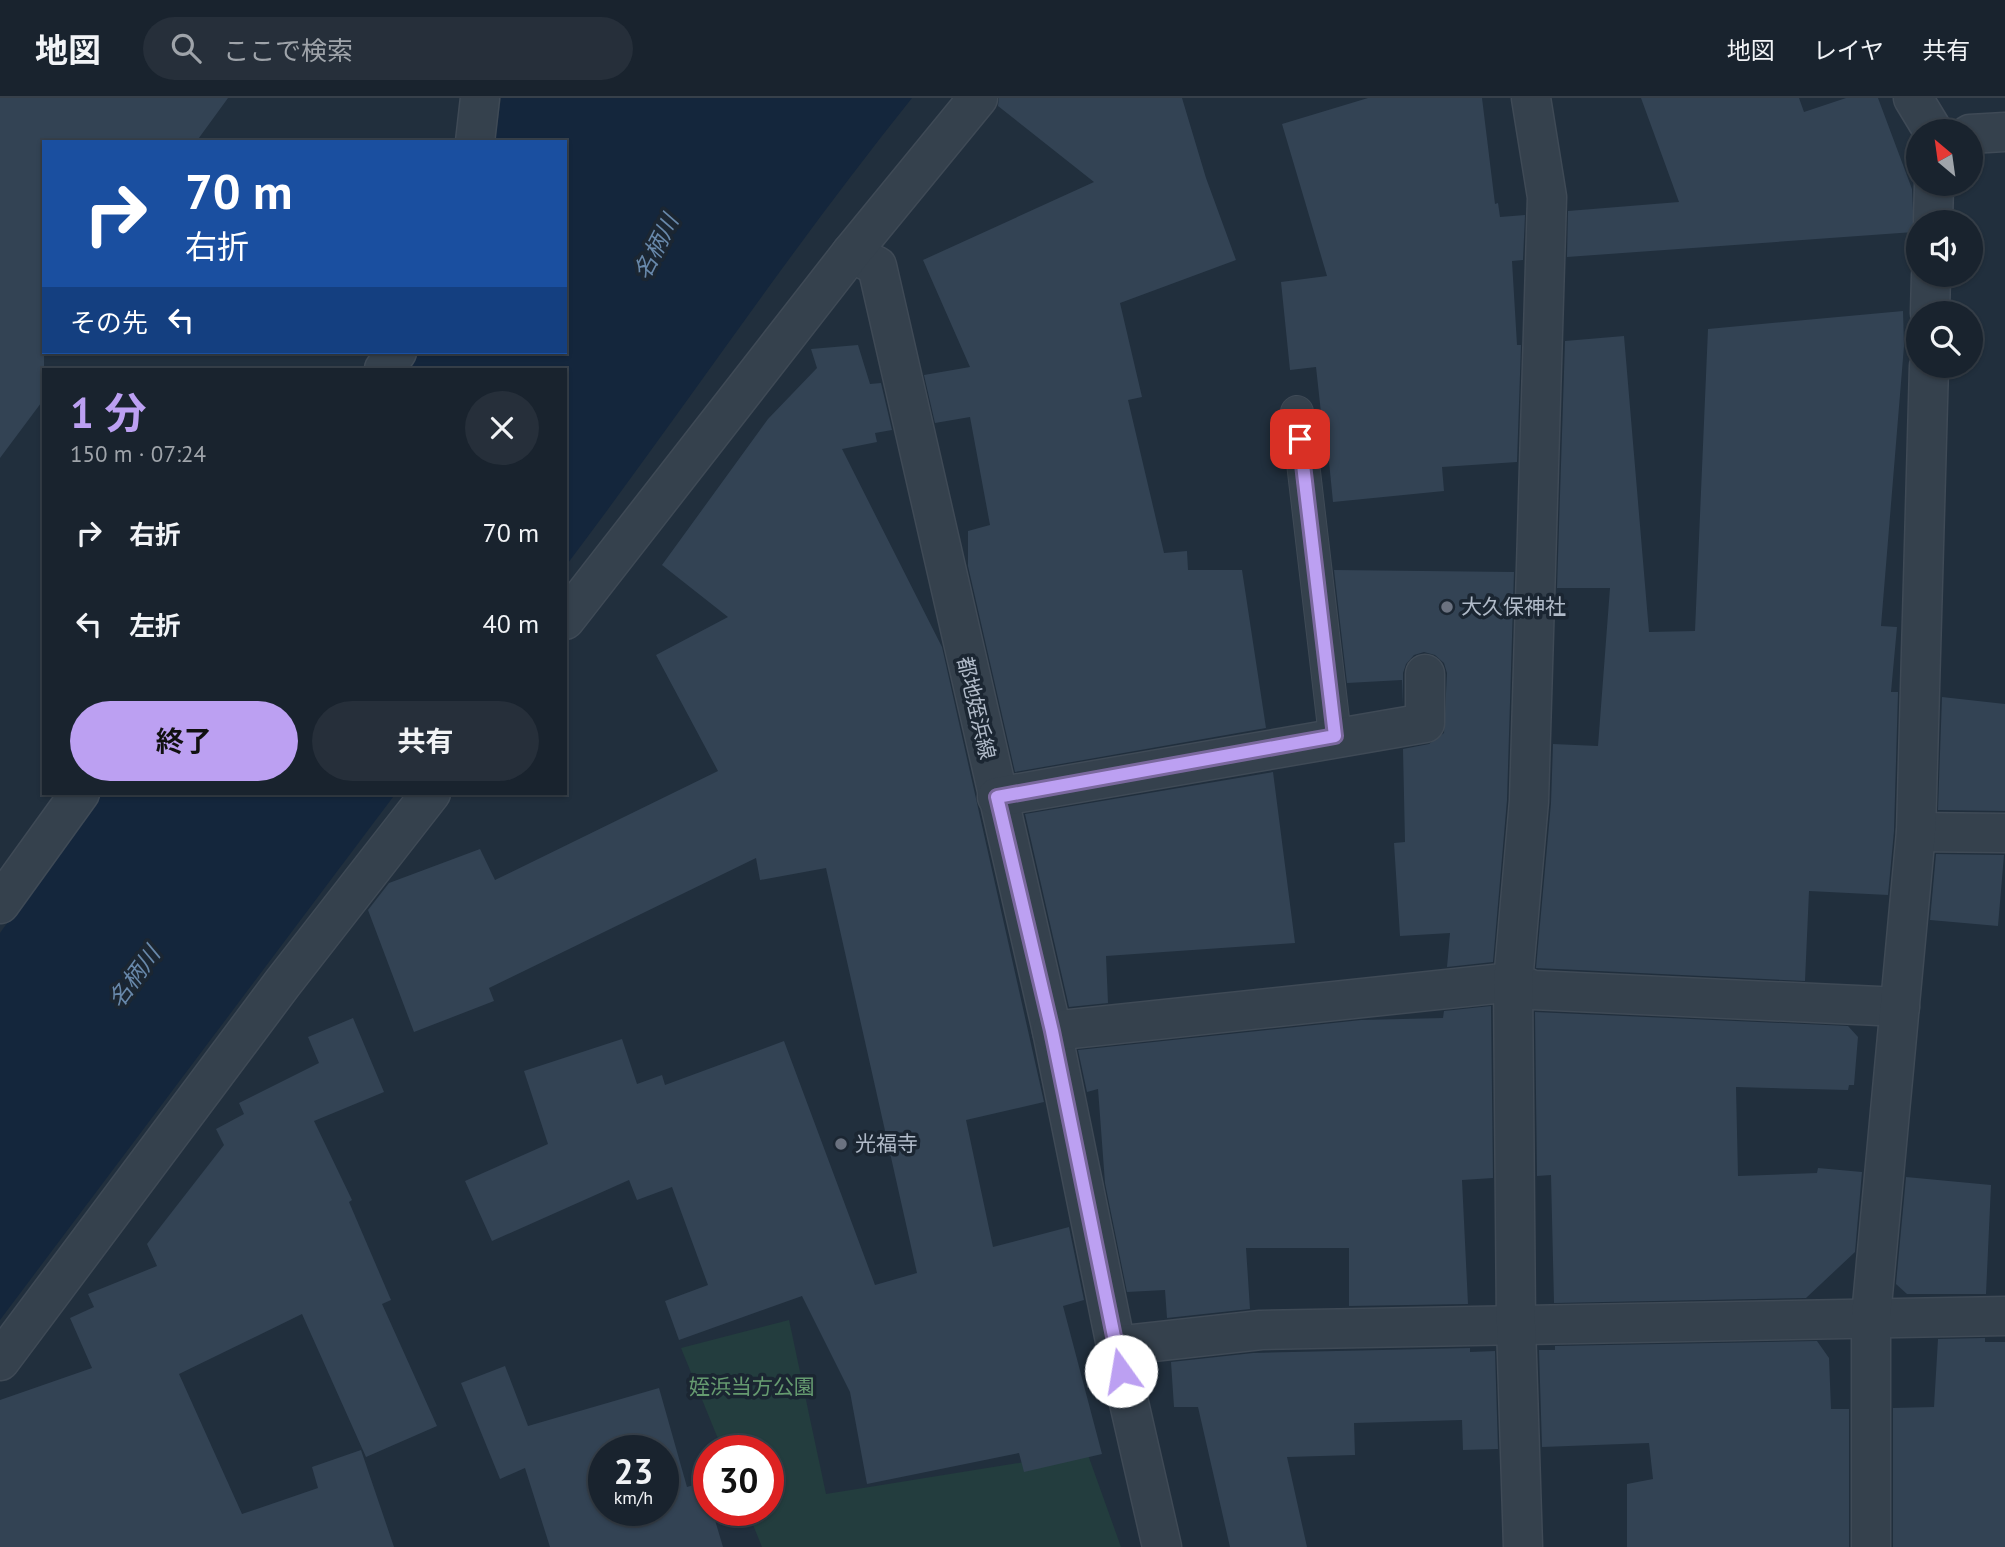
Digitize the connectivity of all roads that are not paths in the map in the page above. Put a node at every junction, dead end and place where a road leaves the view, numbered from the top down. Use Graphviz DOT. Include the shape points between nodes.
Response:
graph roads {
  1 [pos="480,98"];
  2 [pos="978,98"];
  3 [pos="1531,98"];
  4 [pos="1913,98"];
  5 [pos="1926,119"];
  6 [pos="2005,132"];
  7 [pos="1983,133"];
  8 [pos="475,140"];
  9 [pos="851,253"];
  10 [pos="395,354"];
  11 [pos="385,368"];
  12 [pos="1929,378"];
  13 [pos="1297,412"];
  14 [pos="567,617"];
  15 [pos="1425,674"];
  16 [pos="1335,736"];
  17 [pos="79,795"];
  18 [pos="429,795"];
  19 [pos="997,797"];
  20 [pos="1916,832"];
  21 [pos="2005,833"];
  22 [pos="0,904"];
  23 [pos="1513,982"];
  24 [pos="1900,1007"];
  25 [pos="1052,1031"];
  26 [pos="1871,1316"];
  27 [pos="2005,1316"];
  28 [pos="1516,1325"];
  29 [pos="1116,1346"];
  30 [pos="0,1361"];
  31 [pos="1162,1547"];
  32 [pos="1523,1547"];
  33 [pos="1871,1547"];
  1 -- 8 [label="street"];
  2 -- 9 [label="street"];
  3 -- 23 [label="street" via="1547,197 1528,801"];
  4 -- 5 [label="street"];
  6 -- 7 [label="street"];
  9 -- 14 [label="street"];
  9 -- 19 [label="street, 都地姪浜線" via="877,266"];
  10 -- 11 [label="street"];
  12 -- 20 [label="street"];
  13 -- 16 [label="lane"];
  15 -- 16 [label="street" via="1425,723"];
  16 -- 19 [label="street"];
  17 -- 22 [label="street"];
  18 -- 30 [label="street"];
  19 -- 25 [label="street, 都地姪浜線"];
  20 -- 21 [label="street"];
  20 -- 24 [label="street"];
  23 -- 24 [label="street" via="1533,990"];
  23 -- 25 [label="street"];
  23 -- 28 [label="street"];
  24 -- 26 [label="street"];
  25 -- 29 [label="street, 都地姪浜線"];
  26 -- 27 [label="street"];
  26 -- 28 [label="street"];
  26 -- 33 [label="street"];
  28 -- 29 [label="street" via="1261,1330"];
  28 -- 32 [label="street"];
  29 -- 31 [label="street, 都地姪浜線"];
}
